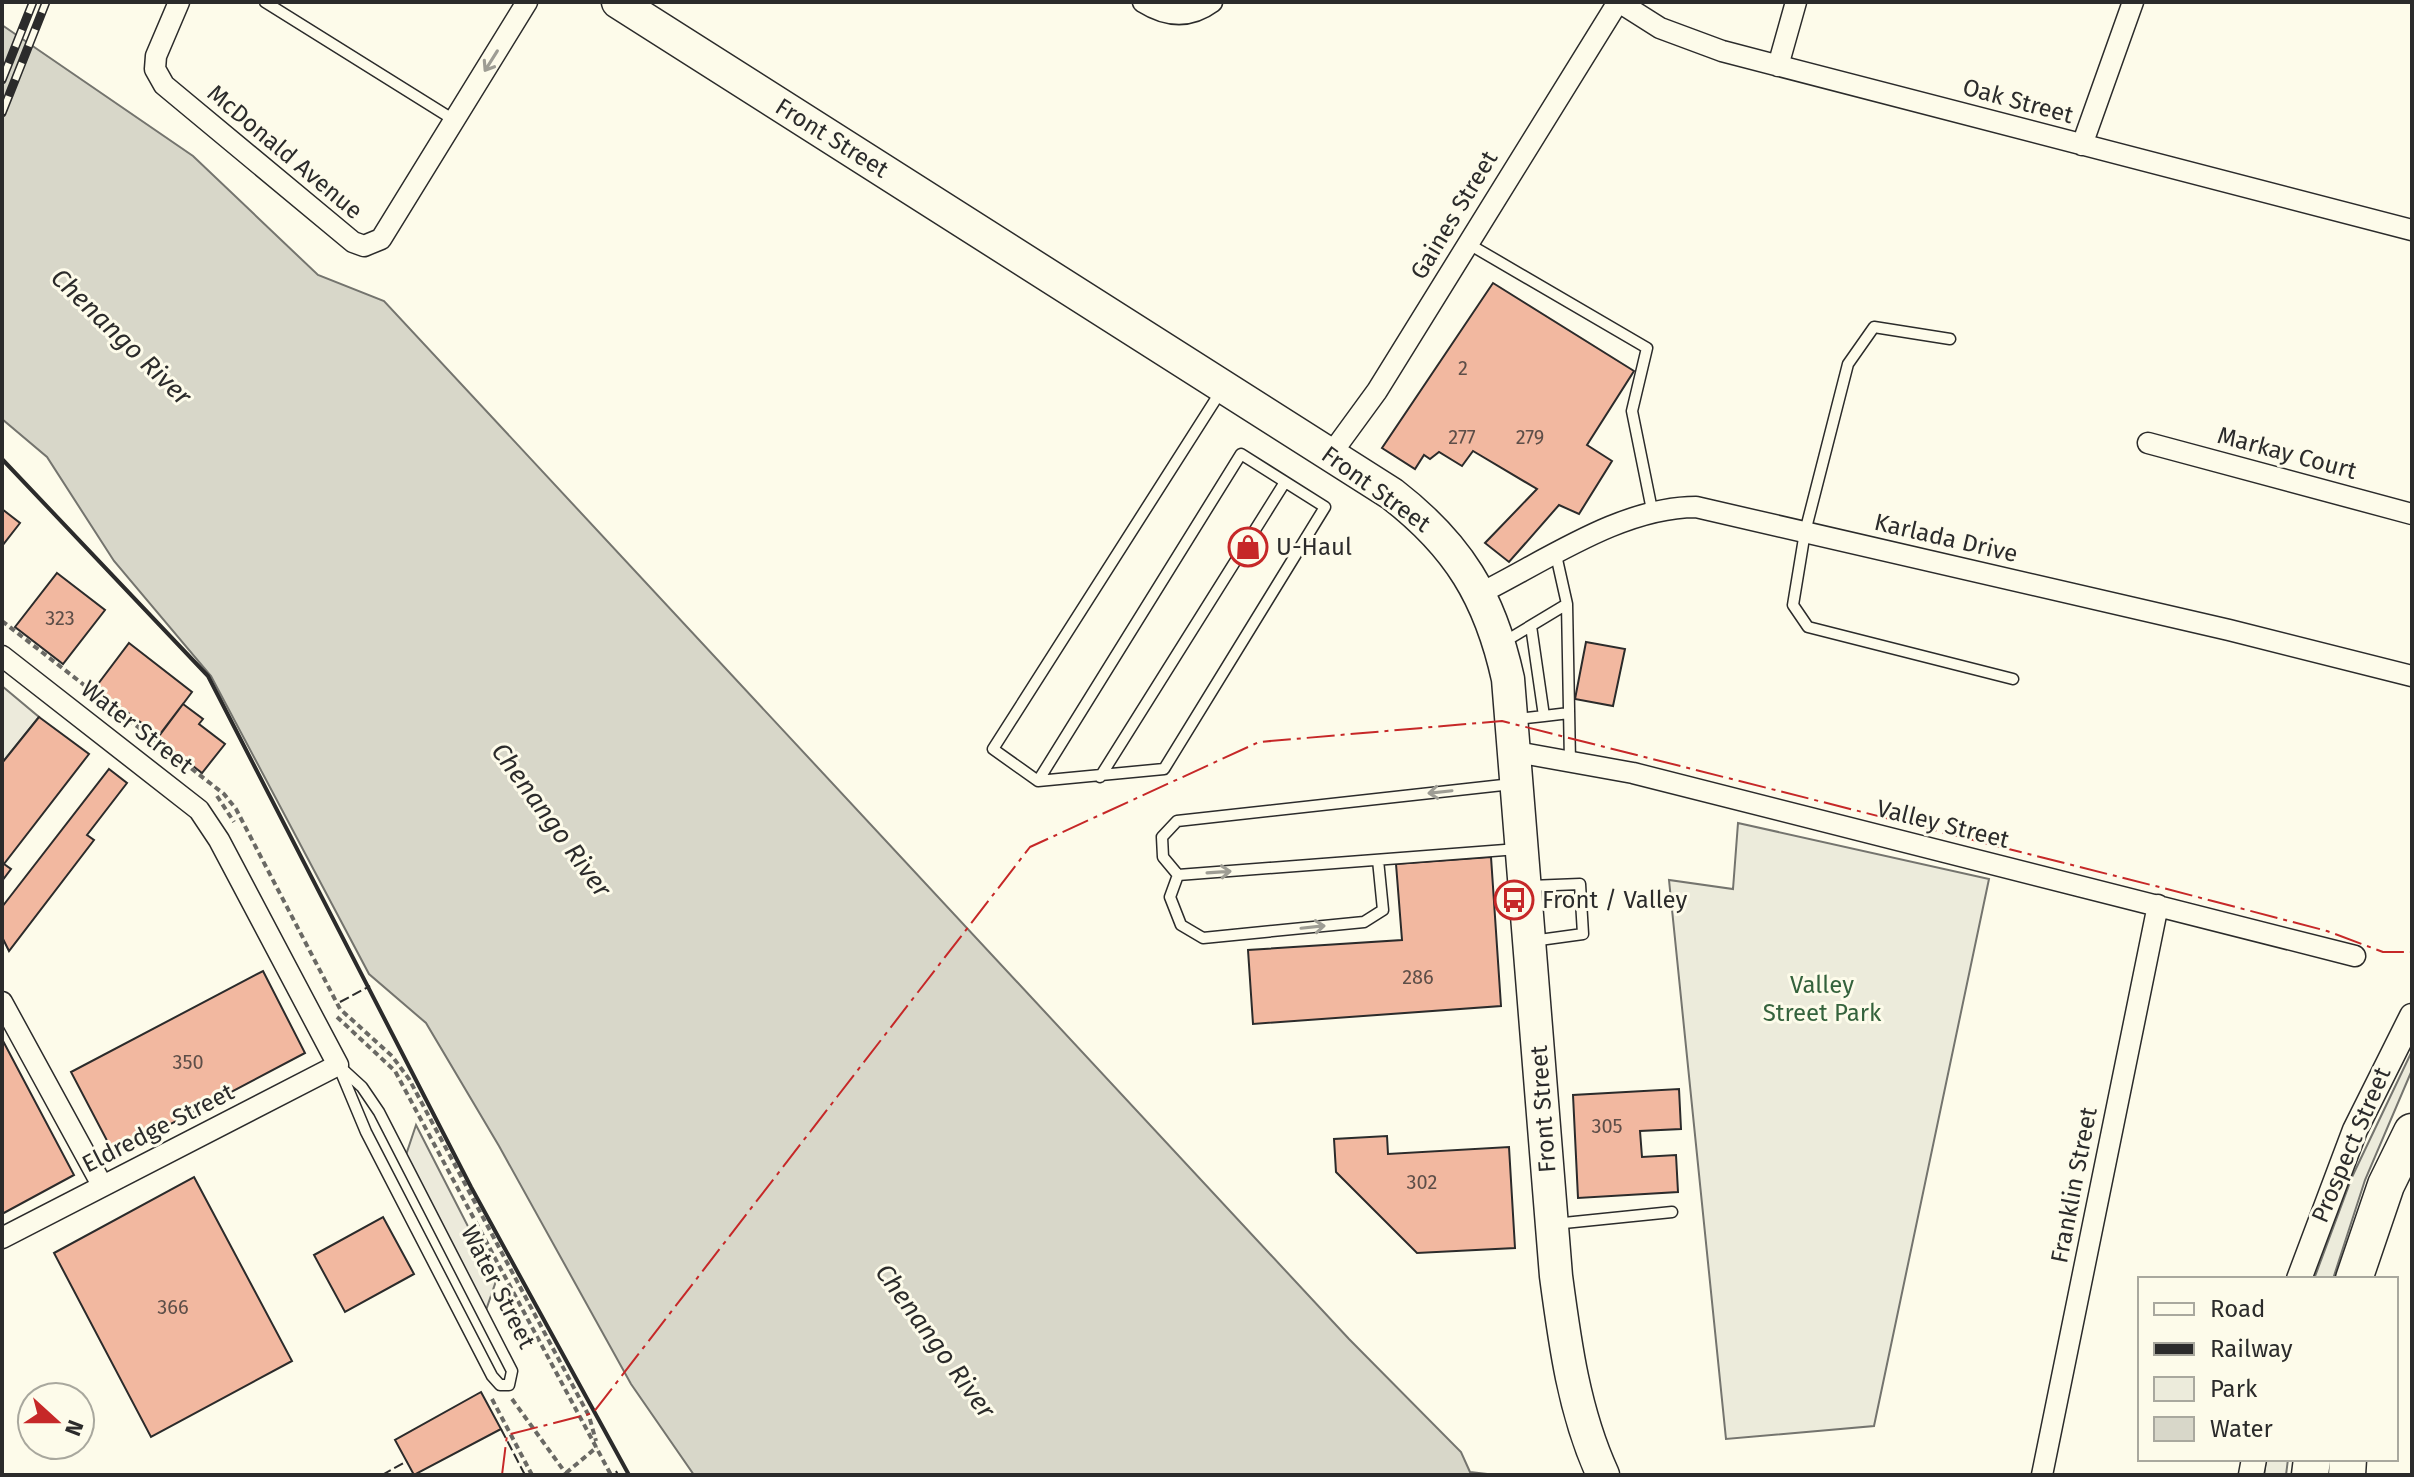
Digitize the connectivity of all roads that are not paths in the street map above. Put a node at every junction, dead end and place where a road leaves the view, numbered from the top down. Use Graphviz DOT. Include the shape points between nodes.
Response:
graph roads {
  1 [pos="179,2"];
  2 [pos="265,2"];
  3 [pos="527,2"];
  4 [pos="618,2"];
  5 [pos="1143,2"];
  6 [pos="1212,2"];
  7 [pos="1618,2"];
  8 [pos="1796,2"];
  9 [pos="2133,2"];
  10 [pos="1778,66"];
  11 [pos="454,120"];
  12 [pos="2082,145"];
  13 [pos="2412,230"];
  14 [pos="1467,243"];
  15 [pos="1950,339"];
  16 [pos="1224,386"];
  17 [pos="2148,443"];
  18 [pos="1331,454"];
  19 [pos="1285,482"];
  20 [pos="1652,510"];
  21 [pos="2412,514"];
  22 [pos="1805,532"];
  23 [pos="1556,555"];
  24 [pos="1481,593"];
  25 [pos="1567,604"];
  26 [pos="1531,626"];
  27 [pos="1501,644"];
  28 [pos="2,656"];
  29 [pos="2412,676"];
  30 [pos="2013,679"];
  31 [pos="1569,713"];
  32 [pos="1544,716"];
  33 [pos="1512,720"];
  34 [pos="1570,762"];
  35 [pos="1517,768"];
  36 [pos="1100,777"];
  37 [pos="1038,781"];
  38 [pos="1523,848"];
  39 [pos="1378,860"];
  40 [pos="1178,875"];
  41 [pos="1526,886"];
  42 [pos="2158,905"];
  43 [pos="1530,941"];
  44 [pos="2355,956"];
  45 [pos="2,1002"];
  46 [pos="2412,1016"];
  47 [pos="338,1065"];
  48 [pos="2412,1132"];
  49 [pos="2412,1165"];
  50 [pos="102,1185"];
  51 [pos="1672,1212"];
  52 [pos="1552,1224"];
  53 [pos="2,1238"];
  54 [pos="2300,1277"];
  55 [pos="2355,1277"];
  56 [pos="2379,1277"];
  57 [pos="1603,1475"];
  58 [pos="2042,1475"];
  1 -- 11 [label="street, McDonald Avenue" via="156,56 155,69 164,85 353,242 373,245 381,239"];
  2 -- 11 [label="lane"];
  3 -- 11 [label="street, McDonald Avenue, one-way"];
  4 -- 16 [label="main road, Front Street"];
  5 -- 6 [label="street" via="1176,15 1197,12"];
  7 -- 10 [label="street, Oak Street" via="1660,28"];
  7 -- 14 [label="street, Gaines Street"];
  8 -- 10 [label="street"];
  9 -- 12 [label="street"];
  10 -- 12 [label="street, Oak Street"];
  12 -- 13 [label="street, Oak Street"];
  14 -- 18 [label="street, Gaines Street" via="1377,391"];
  14 -- 20 [label="lane" via="1647,348 1632,411"];
  15 -- 22 [label="lane" via="1874,327 1848,364"];
  16 -- 18 [label="main road, Front Street"];
  16 -- 37 [label="lane" via="993,749"];
  17 -- 21 [label="street, Markay Court"];
  18 -- 24 [label="main road, Front Street" via="1417,514 1455,554"];
  19 -- 36 [label="lane"];
  19 -- 36 [label="lane" via="1325,507 1164,769"];
  19 -- 37 [label="lane" via="1241,454"];
  20 -- 22 [label="street, Karlada Drive" via="1696,507"];
  20 -- 23 [label="street, Karlada Drive"];
  22 -- 29 [label="street, Karlada Drive"];
  22 -- 30 [label="lane" via="1793,605 1808,627"];
  23 -- 24 [label="street, Karlada Drive"];
  23 -- 25 [label="lane"];
  24 -- 27 [label="main road, Front Street"];
  25 -- 26 [label="lane"];
  25 -- 31 [label="lane"];
  26 -- 27 [label="lane"];
  26 -- 32 [label="lane"];
  27 -- 33 [label="main road, Front Street"];
  28 -- 47 [label="street, Water Street" via="199,810"];
  31 -- 32 [label="lane"];
  31 -- 34 [label="lane"];
  32 -- 33 [label="lane"];
  33 -- 35 [label="main road, Front Street"];
  34 -- 35 [label="street, Valley Street"];
  34 -- 42 [label="street, Valley Street" via="1633,773"];
  35 -- 38 [label="main road, Front Street"];
  35 -- 40 [label="lane, one-way" via="1177,821 1162,837 1163,857"];
  36 -- 37 [label="lane"];
  38 -- 39 [label="lane"];
  38 -- 41 [label="main road, Front Street"];
  40 -- 39 [label="lane, one-way"];
  40 -- 39 [label="lane, one-way" via="1170,897 1181,925 1203,938 1364,922 1383,910"];
  41 -- 43 [label="main road, Front Street"];
  41 -- 43 [label="lane" via="1580,884 1583,921 1583,934"];
  42 -- 44 [label="street, Valley Street"];
  42 -- 58 [label="street, Franklin Street"];
  43 -- 52 [label="main road, Front Street"];
  45 -- 50 [label="street"];
  46 -- 54 [label="street, Prospect Street" via="2355,1130"];
  47 -- 47 [label="lane, Water Street" via="379,1112 512,1371 512,1381 505,1386 492,1376 373,1146"];
  47 -- 50 [label="street, Eldredge Street"];
  48 -- 55 [label="highway" via="2386,1185"];
  49 -- 56 [label="highway"];
  50 -- 53 [label="street, Eldredge Street"];
  51 -- 52 [label="lane"];
  52 -- 57 [label="main road, Front Street" via="1566,1356 1587,1441"];
}
